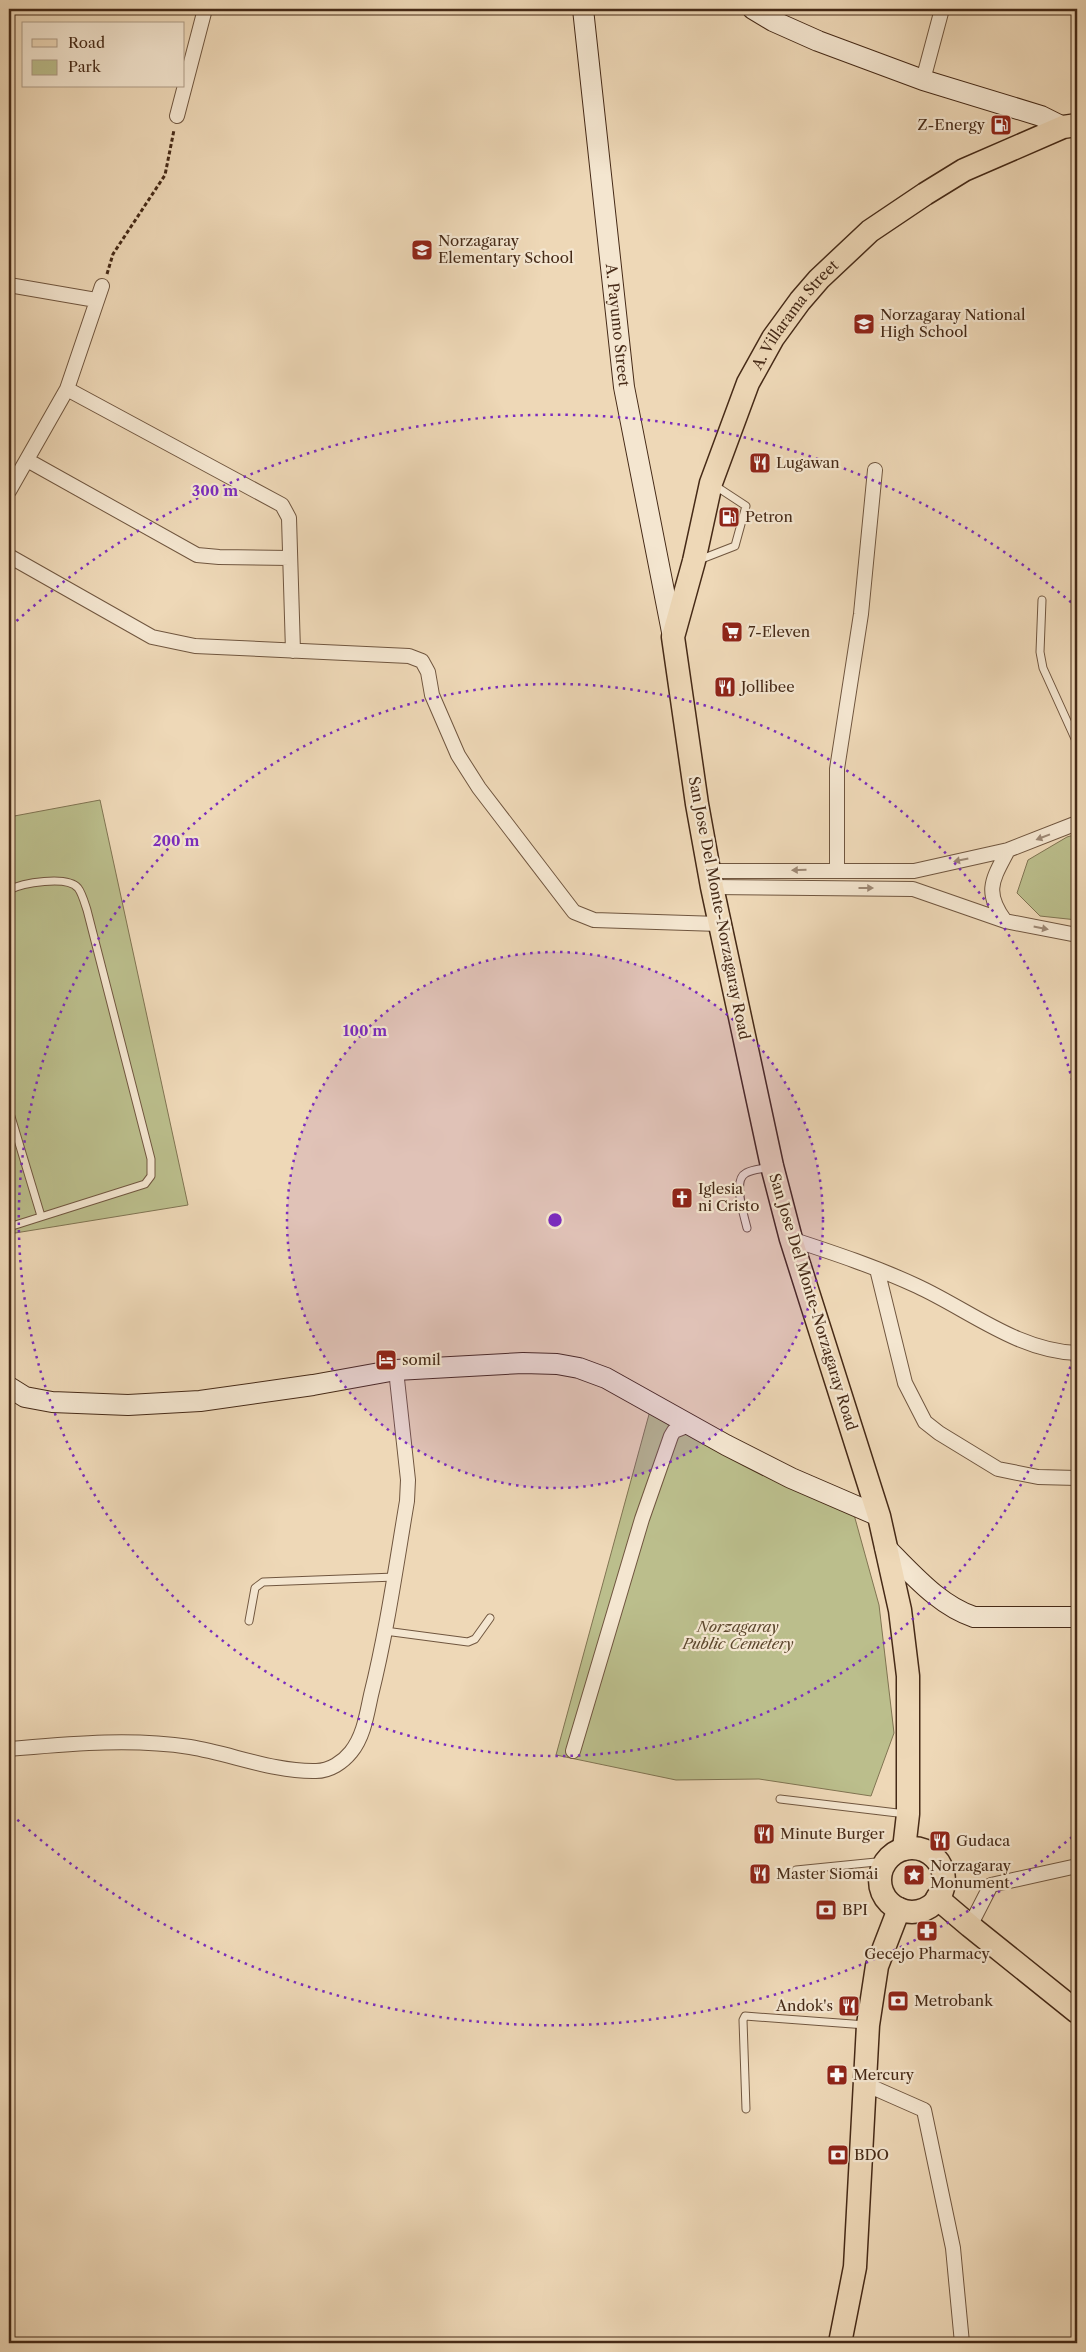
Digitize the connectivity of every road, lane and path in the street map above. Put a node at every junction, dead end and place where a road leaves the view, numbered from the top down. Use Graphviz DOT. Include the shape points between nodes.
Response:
graph roads {
  1 [pos="205,9"];
  2 [pos="582,9"];
  3 [pos="753,9"];
  4 [pos="942,9"];
  5 [pos="923,80"];
  6 [pos="185,85"];
  7 [pos="184,88"];
  8 [pos="177,116"];
  9 [pos="1070,126"];
  10 [pos="9,285"];
  11 [pos="102,286"];
  12 [pos="96,300"];
  13 [pos="67,389"];
  14 [pos="27,460"];
  15 [pos="874,470"];
  16 [pos="711,483"];
  17 [pos="9,491"];
  18 [pos="9,556"];
  19 [pos="290,558"];
  20 [pos="694,561"];
  21 [pos="1042,600"];
  22 [pos="673,637"];
  23 [pos="293,650"];
  24 [pos="1077,743"];
  25 [pos="1077,823"];
  26 [pos="1008,850"];
  27 [pos="836,869"];
  28 [pos="711,879"];
  29 [pos="9,890"];
  30 [pos="1006,921"];
  31 [pos="720,924"];
  32 [pos="1077,935"];
  33 [pos="9,1110"];
  34 [pos="772,1166"];
  35 [pos="41,1216"];
  36 [pos="9,1227"];
  37 [pos="747,1228"];
  38 [pos="792,1239"];
  39 [pos="876,1269"];
  40 [pos="1077,1353"];
  41 [pos="396,1370"];
  42 [pos="9,1388"];
  43 [pos="689,1424"];
  44 [pos="1077,1478"];
  45 [pos="879,1516"];
  46 [pos="885,1548"];
  47 [pos="394,1577"];
  48 [pos="1077,1617"];
  49 [pos="490,1618"];
  50 [pos="248,1621"];
  51 [pos="385,1631"];
  52 [pos="9,1750"];
  53 [pos="573,1751"];
  54 [pos="780,1799"];
  55 [pos="908,1814"];
  56 [pos="895,1855"];
  57 [pos="1077,1866"];
  58 [pos="796,1870"];
  59 [pos="938,1898"];
  60 [pos="899,1909"];
  61 [pos="970,1926"];
  62 [pos="1077,2012"];
  63 [pos="868,2025"];
  64 [pos="865,2084"];
  65 [pos="746,2109"];
  66 [pos="840,2343"];
  67 [pos="962,2343"];
  1 -- 6 [label="street"];
  2 -- 22 [label="street, A. Payumo Street" via="624,387"];
  3 -- 5 [label="street" via="818,41"];
  4 -- 5 [label="street"];
  5 -- 9 [label="street"];
  7 -- 8 [label="street"];
  8 -- 11 [label="path" via="165,175 113,254"];
  9 -- 16 [label="main road, A. Villarama Street" via="964,170 870,231 819,279 773,338 748,383"];
  10 -- 12 [label="street"];
  11 -- 12 [label="street"];
  12 -- 13 [label="street" via="76,370"];
  13 -- 14 [label="street"];
  13 -- 19 [label="street" via="282,505 289,518"];
  14 -- 17 [label="street"];
  14 -- 19 [label="street" via="197,555"];
  15 -- 27 [label="street" via="861,614 837,768"];
  16 -- 20 [label="main road, A. Villarama Street"];
  16 -- 20 [label="lane" via="746,506 735,546"];
  18 -- 23 [label="street" via="152,637 195,646"];
  19 -- 23 [label="street"];
  20 -- 22 [label="main road, A. Villarama Street"];
  21 -- 24 [label="lane" via="1040,652 1043,668"];
  22 -- 28 [label="main road, San Jose Del Monte-Norzagaray Road"];
  23 -- 31 [label="street" via="409,656 422,661 428,672 432,695 458,754 479,788 574,912 594,920"];
  25 -- 26 [label="street, one-way"];
  26 -- 27 [label="street, one-way" via="914,871"];
  26 -- 30 [label="street" via="993,879 993,900"];
  27 -- 28 [label="street, one-way"];
  28 -- 30 [label="street, one-way" via="913,889"];
  28 -- 31 [label="main road, San Jose Del Monte-Norzagaray Road"];
  29 -- 35 [label="lane" via="20,884 65,881 78,887 87,910 151,1159 151,1176 145,1184"];
  30 -- 32 [label="street, one-way"];
  31 -- 34 [label="main road, San Jose Del Monte-Norzagaray Road"];
  33 -- 35 [label="lane"];
  34 -- 37 [label="lane" via="746,1173 740,1180"];
  34 -- 38 [label="main road, San Jose Del Monte-Norzagaray Road"];
  35 -- 36 [label="lane"];
  38 -- 39 [label="street"];
  38 -- 45 [label="main road, San Jose Del Monte-Norzagaray Road"];
  39 -- 40 [label="street" via="924,1289 1021,1340 1041,1348"];
  39 -- 44 [label="street" via="905,1383 925,1422 998,1469 1038,1477"];
  41 -- 42 [label="street" via="209,1400 128,1405 52,1402 25,1397"];
  41 -- 43 [label="street" via="523,1363 579,1368 606,1378"];
  41 -- 47 [label="street" via="408,1480"];
  43 -- 45 [label="street" via="791,1478"];
  43 -- 53 [label="street" via="671,1436 642,1519"];
  45 -- 46 [label="main road, San Jose Del Monte-Norzagaray Road"];
  46 -- 48 [label="street" via="945,1605 961,1613 974,1617"];
  46 -- 55 [label="main road, San Jose Del Monte-Norzagaray Road" via="903,1628 908,1676"];
  47 -- 50 [label="lane" via="263,1582 255,1588"];
  47 -- 51 [label="street"];
  49 -- 51 [label="lane" via="475,1639 468,1642"];
  51 -- 52 [label="street" via="364,1727 352,1751 329,1770 297,1770 190,1747 147,1744 91,1742"];
  54 -- 55 [label="lane"];
  55 -- 56 [label="main road, San Jose Del Monte-Norzagaray Road"];
  56 -- 58 [label="lane"];
  56 -- 59 [label="main road" via="915,1848 925,1851 939,1864 943,1882"];
  56 -- 60 [label="main road" via="881,1873 880,1886 890,1904"];
  57 -- 61 [label="street" via="991,1885"];
  59 -- 60 [label="main road" via="920,1911"];
  59 -- 61 [label="main road"];
  60 -- 63 [label="main road" via="877,1966"];
  61 -- 62 [label="main road"];
  63 -- 64 [label="main road"];
  63 -- 65 [label="lane" via="745,2016"];
  64 -- 66 [label="main road" via="855,2267"];
  64 -- 67 [label="street" via="924,2110 953,2248"];
}
